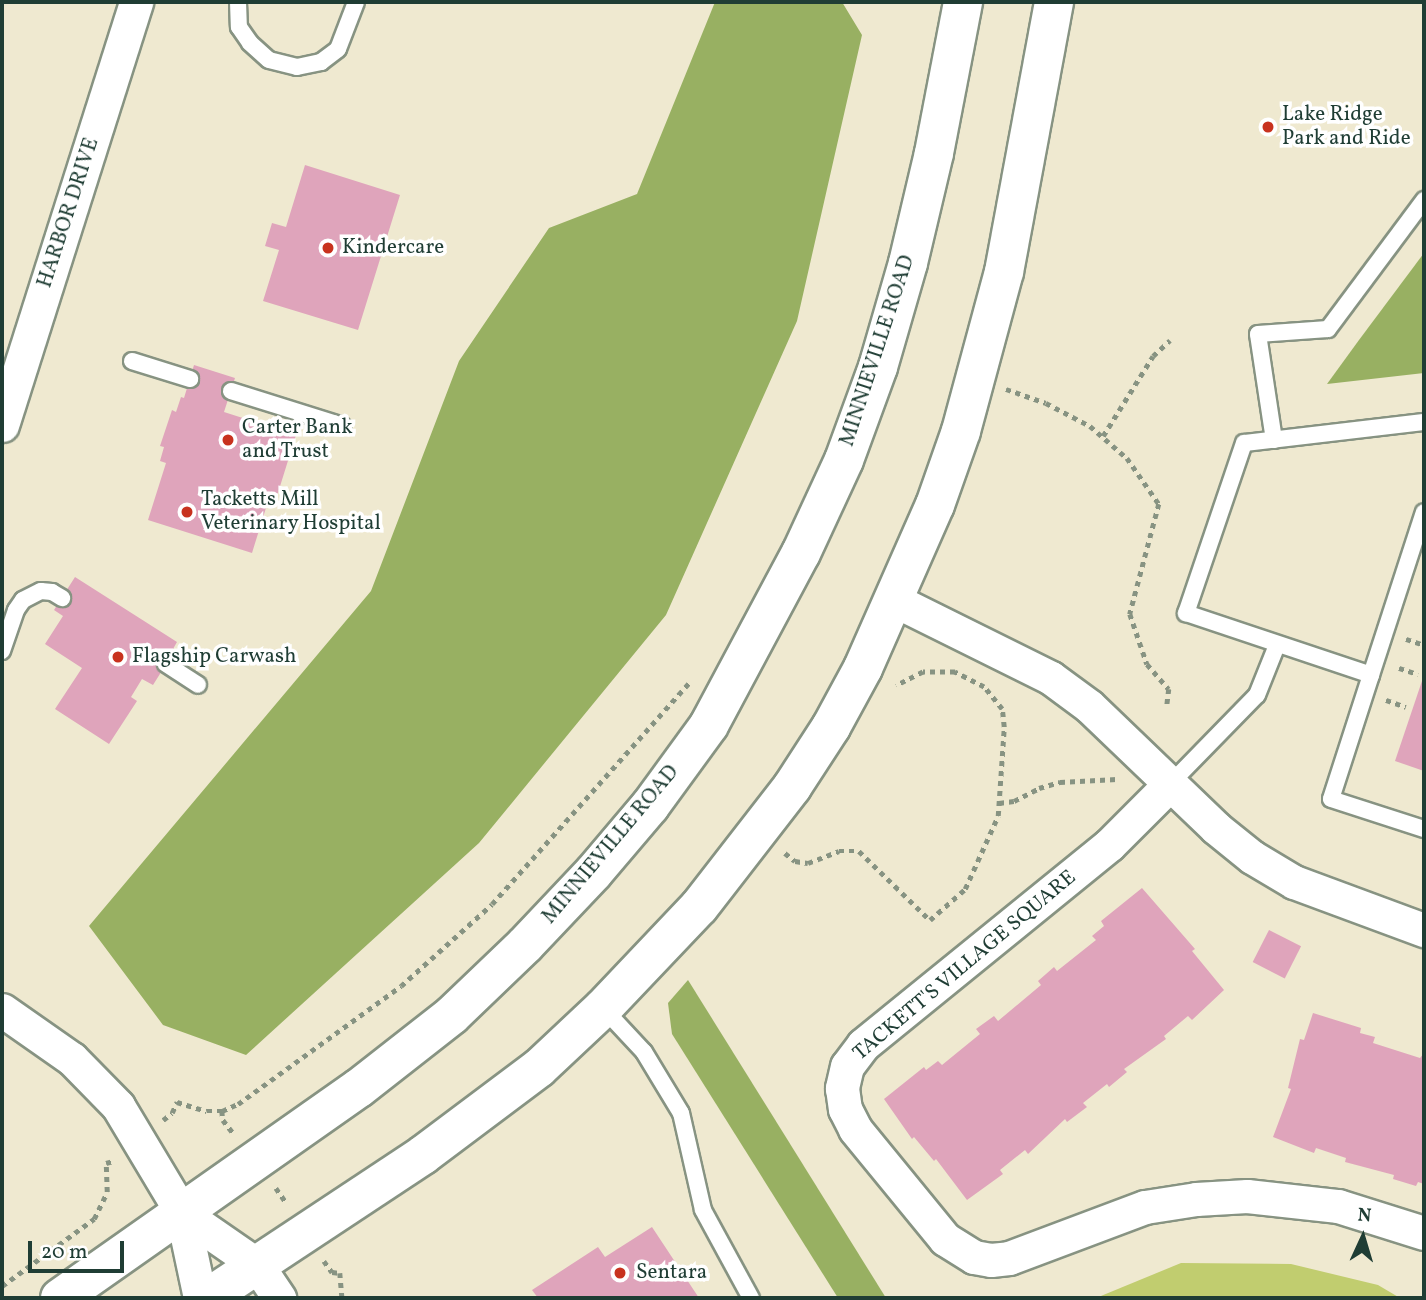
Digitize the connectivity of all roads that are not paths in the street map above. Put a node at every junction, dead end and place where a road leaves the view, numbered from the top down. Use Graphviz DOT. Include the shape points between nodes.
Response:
graph roads {
  1 [pos="136,2"];
  2 [pos="238,2"];
  3 [pos="356,2"];
  4 [pos="963,2"];
  5 [pos="1054,2"];
  6 [pos="1424,200"];
  7 [pos="132,361"];
  8 [pos="190,379"];
  9 [pos="231,391"];
  10 [pos="1424,422"];
  11 [pos="2,425"];
  12 [pos="343,426"];
  13 [pos="1274,440"];
  14 [pos="1424,512"];
  15 [pos="62,598"];
  16 [pos="894,600"];
  17 [pos="1277,645"];
  18 [pos="2,651"];
  19 [pos="166,664"];
  20 [pos="1371,675"];
  21 [pos="198,685"];
  22 [pos="1170,784"];
  23 [pos="1424,828"];
  24 [pos="1424,930"];
  25 [pos="603,1007"];
  26 [pos="2,1010"];
  27 [pos="182,1213"];
  28 [pos="1424,1234"];
  29 [pos="257,1265"];
  30 [pos="60,1298"];
  31 [pos="200,1298"];
  32 [pos="207,1298"];
  33 [pos="279,1298"];
  34 [pos="751,1298"];
  1 -- 11 [label="street, HARBOR DRIVE"];
  2 -- 3 [label="lane" via="239,27 250,43 269,60 297,67 321,62 338,49"];
  4 -- 27 [label="main road, MINNIEVILLE ROAD" via="934,153 878,367 844,460 801,553 709,725 594,872 452,1014 359,1088"];
  5 -- 16 [label="main road" via="1007,258 975,388 935,505"];
  6 -- 13 [label="lane" via="1328,329 1258,334"];
  7 -- 8 [label="lane"];
  9 -- 12 [label="lane"];
  10 -- 13 [label="lane"];
  13 -- 17 [label="lane" via="1244,443 1186,613"];
  14 -- 20 [label="lane"];
  15 -- 18 [label="lane" via="41,591 23,600"];
  16 -- 22 [label="street" via="1051,677 1090,706"];
  16 -- 25 [label="main road" via="844,703 792,787 699,907"];
  17 -- 20 [label="lane"];
  17 -- 22 [label="lane" via="1257,695"];
  19 -- 21 [label="lane"];
  20 -- 23 [label="lane" via="1331,799"];
  22 -- 24 [label="street" via="1252,857 1294,882"];
  22 -- 28 [label="street, TACKETT'S VILLAGE SQUARE" via="1110,845 863,1045 847,1066 842,1088 855,1129 945,1239 974,1257 1009,1258 1145,1207 1247,1196 1338,1206"];
  25 -- 29 [label="main road" via="539,1068 481,1114"];
  25 -- 34 [label="lane" via="644,1052 681,1113 703,1210"];
  26 -- 27 [label="street" via="101,1085"];
  27 -- 29 [label="street"];
  27 -- 30 [label="main road, MINNIEVILLE ROAD"];
  27 -- 31 [label="street"];
  29 -- 32 [label="main road"];
  29 -- 33 [label="street"];
}
